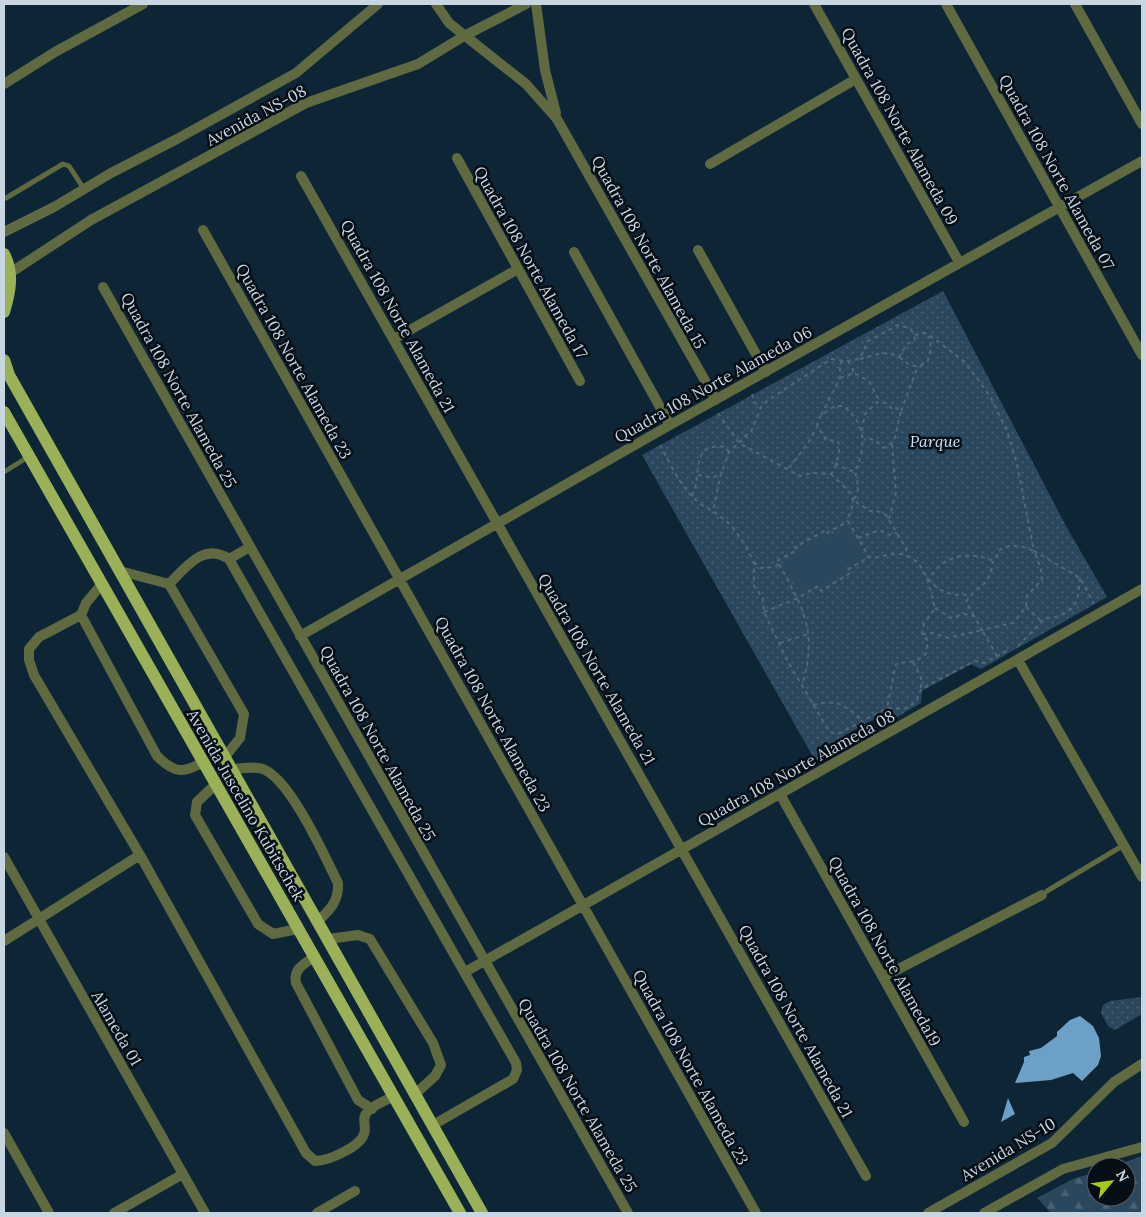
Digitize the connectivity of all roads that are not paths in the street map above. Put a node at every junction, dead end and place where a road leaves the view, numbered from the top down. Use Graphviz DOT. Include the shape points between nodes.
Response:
graph roads {
  1 [pos="143,4"];
  2 [pos="378,4"];
  3 [pos="436,4"];
  4 [pos="526,4"];
  5 [pos="536,4"];
  6 [pos="814,4"];
  7 [pos="946,4"];
  8 [pos="1075,4"];
  9 [pos="464,36"];
  10 [pos="856,79"];
  11 [pos="4,84"];
  12 [pos="557,119"];
  13 [pos="1142,124"];
  14 [pos="457,158"];
  15 [pos="1142,161"];
  16 [pos="710,164"];
  17 [pos="301,176"];
  18 [pos="84,189"];
  19 [pos="6,198"];
  20 [pos="1058,207"];
  21 [pos="203,230"];
  22 [pos="4,232"];
  23 [pos="698,250"];
  24 [pos="574,252"];
  25 [pos="4,254"];
  26 [pos="959,262"];
  27 [pos="518,269"];
  28 [pos="10,273"];
  29 [pos="103,287"];
  30 [pos="4,312"];
  31 [pos="394,339"];
  32 [pos="1142,355"];
  33 [pos="4,360"];
  34 [pos="766,372"];
  35 [pos="580,381"];
  36 [pos="716,400"];
  37 [pos="4,412"];
  38 [pos="670,425"];
  39 [pos="29,457"];
  40 [pos="4,472"];
  41 [pos="498,524"];
  42 [pos="250,547"];
  43 [pos="229,560"];
  44 [pos="120,571"];
  45 [pos="399,579"];
  46 [pos="168,584"];
  47 [pos="101,585"];
  48 [pos="1142,589"];
  49 [pos="81,615"];
  50 [pos="300,636"];
  51 [pos="1018,660"];
  52 [pos="204,762"];
  53 [pos="228,764"];
  54 [pos="216,784"];
  55 [pos="780,794"];
  56 [pos="1124,845"];
  57 [pos="682,849"];
  58 [pos="140,856"];
  59 [pos="4,857"];
  60 [pos="1142,878"];
  61 [pos="1045,893"];
  62 [pos="583,905"];
  63 [pos="39,920"];
  64 [pos="318,922"];
  65 [pos="298,929"];
  66 [pos="328,939"];
  67 [pos="4,941"];
  68 [pos="314,957"];
  69 [pos="484,961"];
  70 [pos="465,972"];
  71 [pos="883,977"];
  72 [pos="1142,1064"];
  73 [pos="415,1094"];
  74 [pos="394,1096"];
  75 [pos="372,1109"];
  76 [pos="964,1122"];
  77 [pos="433,1125"];
  78 [pos="4,1133"];
  79 [pos="1142,1147"];
  80 [pos="183,1174"];
  81 [pos="866,1176"];
  82 [pos="355,1191"];
  83 [pos="49,1213"];
  84 [pos="114,1213"];
  85 [pos="206,1213"];
  86 [pos="317,1213"];
  87 [pos="460,1213"];
  88 [pos="482,1213"];
  89 [pos="628,1213"];
  90 [pos="756,1213"];
  91 [pos="928,1213"];
  92 [pos="984,1213"];
  1 -- 11 [label="street"];
  2 -- 18 [label="street, Avenida NS-08" via="296,73"];
  3 -- 9 [label="street" via="449,23"];
  4 -- 9 [label="street, Avenida NS-08"];
  5 -- 12 [label="street" via="545,70"];
  6 -- 10 [label="street, Quadra 108 Norte Alameda 09"];
  7 -- 20 [label="street, Quadra 108 Norte Alameda 07"];
  8 -- 13 [label="street"];
  9 -- 12 [label="street" via="526,84"];
  9 -- 28 [label="street, Avenida NS-08" via="418,64 306,103 90,220"];
  10 -- 16 [label="street"];
  10 -- 26 [label="street, Quadra 108 Norte Alameda 09"];
  12 -- 36 [label="street, Quadra 108 Norte Alameda 15"];
  14 -- 27 [label="street, Quadra 108 Norte Alameda 17"];
  15 -- 20 [label="street, Quadra 108 Norte Alameda 06"];
  17 -- 31 [label="street, Quadra 108 Norte Alameda 21"];
  18 -- 19 [label="lane" via="69,166 63,164"];
  18 -- 22 [label="street, Avenida NS-08"];
  20 -- 26 [label="street, Quadra 108 Norte Alameda 06"];
  20 -- 32 [label="street, Quadra 108 Norte Alameda 07"];
  21 -- 45 [label="street, Quadra 108 Norte Alameda 23"];
  23 -- 34 [label="street"];
  24 -- 38 [label="street"];
  25 -- 28 [label="main road"];
  26 -- 34 [label="street, Quadra 108 Norte Alameda 06"];
  27 -- 31 [label="street"];
  27 -- 35 [label="street, Quadra 108 Norte Alameda 17"];
  28 -- 30 [label="main road" via="10,293"];
  29 -- 42 [label="street, Quadra 108 Norte Alameda 25"];
  31 -- 41 [label="street, Quadra 108 Norte Alameda 21"];
  33 -- 44 [label="main road, Avenida Juscelino Kubitschek" via="9,375"];
  34 -- 36 [label="street, Quadra 108 Norte Alameda 06"];
  36 -- 38 [label="street, Quadra 108 Norte Alameda 06"];
  37 -- 39 [label="main road, Avenida Juscelino Kubitschek"];
  38 -- 41 [label="street, Quadra 108 Norte Alameda 06"];
  39 -- 40 [label="lane"];
  39 -- 47 [label="main road, Avenida Juscelino Kubitschek"];
  41 -- 45 [label="street, Quadra 108 Norte Alameda 06"];
  41 -- 57 [label="street, Quadra 108 Norte Alameda 21"];
  42 -- 43 [label="street"];
  42 -- 50 [label="street, Quadra 108 Norte Alameda 25"];
  43 -- 46 [label="street" via="214,552 206,553"];
  43 -- 70 [label="street"];
  44 -- 46 [label="street"];
  44 -- 53 [label="main road, Avenida Juscelino Kubitschek"];
  45 -- 50 [label="street, Quadra 108 Norte Alameda 06"];
  45 -- 62 [label="street, Quadra 108 Norte Alameda 23"];
  46 -- 53 [label="street" via="244,714 240,738"];
  47 -- 49 [label="street"];
  47 -- 52 [label="main road, Avenida Juscelino Kubitschek"];
  48 -- 51 [label="street, Quadra 108 Norte Alameda 08"];
  49 -- 52 [label="street" via="158,756 168,767 179,770"];
  49 -- 58 [label="street" via="39,637 29,649 29,660 34,675"];
  50 -- 69 [label="street, Quadra 108 Norte Alameda 25"];
  51 -- 55 [label="street, Quadra 108 Norte Alameda 08"];
  51 -- 56 [label="street"];
  52 -- 54 [label="main road, Avenida Juscelino Kubitschek"];
  53 -- 64 [label="main road, Avenida Juscelino Kubitschek"];
  53 -- 64 [label="street" via="266,770 288,791 338,883 338,895 332,908"];
  54 -- 65 [label="main road, Avenida Juscelino Kubitschek"];
  54 -- 65 [label="street" via="197,802 195,815 258,924 273,934"];
  55 -- 57 [label="street, Quadra 108 Norte Alameda 08"];
  55 -- 71 [label="street, Quadra 108 Norte Alameda19"];
  56 -- 60 [label="street"];
  56 -- 61 [label="lane"];
  57 -- 62 [label="street, Quadra 108 Norte Alameda 08"];
  57 -- 81 [label="street, Quadra 108 Norte Alameda 21"];
  58 -- 63 [label="street"];
  58 -- 75 [label="street" via="306,1153 315,1161 322,1161 359,1142 365,1132 364,1118"];
  59 -- 63 [label="street, Alameda 01"];
  61 -- 71 [label="street"];
  62 -- 69 [label="street, Quadra 108 Norte Alameda 08"];
  62 -- 90 [label="street, Quadra 108 Norte Alameda 23"];
  63 -- 67 [label="street"];
  63 -- 80 [label="street, Alameda 01"];
  64 -- 66 [label="main road, Avenida Juscelino Kubitschek"];
  65 -- 68 [label="main road, Avenida Juscelino Kubitschek"];
  66 -- 73 [label="main road, Avenida Juscelino Kubitschek"];
  66 -- 73 [label="street" via="358,935 370,939 433,1043 441,1065 435,1076"];
  68 -- 74 [label="main road, Avenida Juscelino Kubitschek"];
  68 -- 75 [label="street" via="299,968 295,974 296,983 358,1100"];
  69 -- 70 [label="street, Quadra 108 Norte Alameda 08"];
  69 -- 89 [label="street, Quadra 108 Norte Alameda 25"];
  70 -- 77 [label="street" via="517,1070 513,1079"];
  71 -- 76 [label="street, Quadra 108 Norte Alameda19"];
  72 -- 91 [label="street, Avenida NS-10" via="1108,1087 1052,1143"];
  73 -- 77 [label="main road, Avenida Juscelino Kubitschek"];
  74 -- 75 [label="street"];
  74 -- 87 [label="main road, Avenida Juscelino Kubitschek"];
  77 -- 88 [label="main road, Avenida Juscelino Kubitschek"];
  78 -- 83 [label="street"];
  79 -- 92 [label="street" via="1063,1170"];
  80 -- 84 [label="street"];
  80 -- 85 [label="street, Alameda 01"];
  82 -- 86 [label="street"];
}
